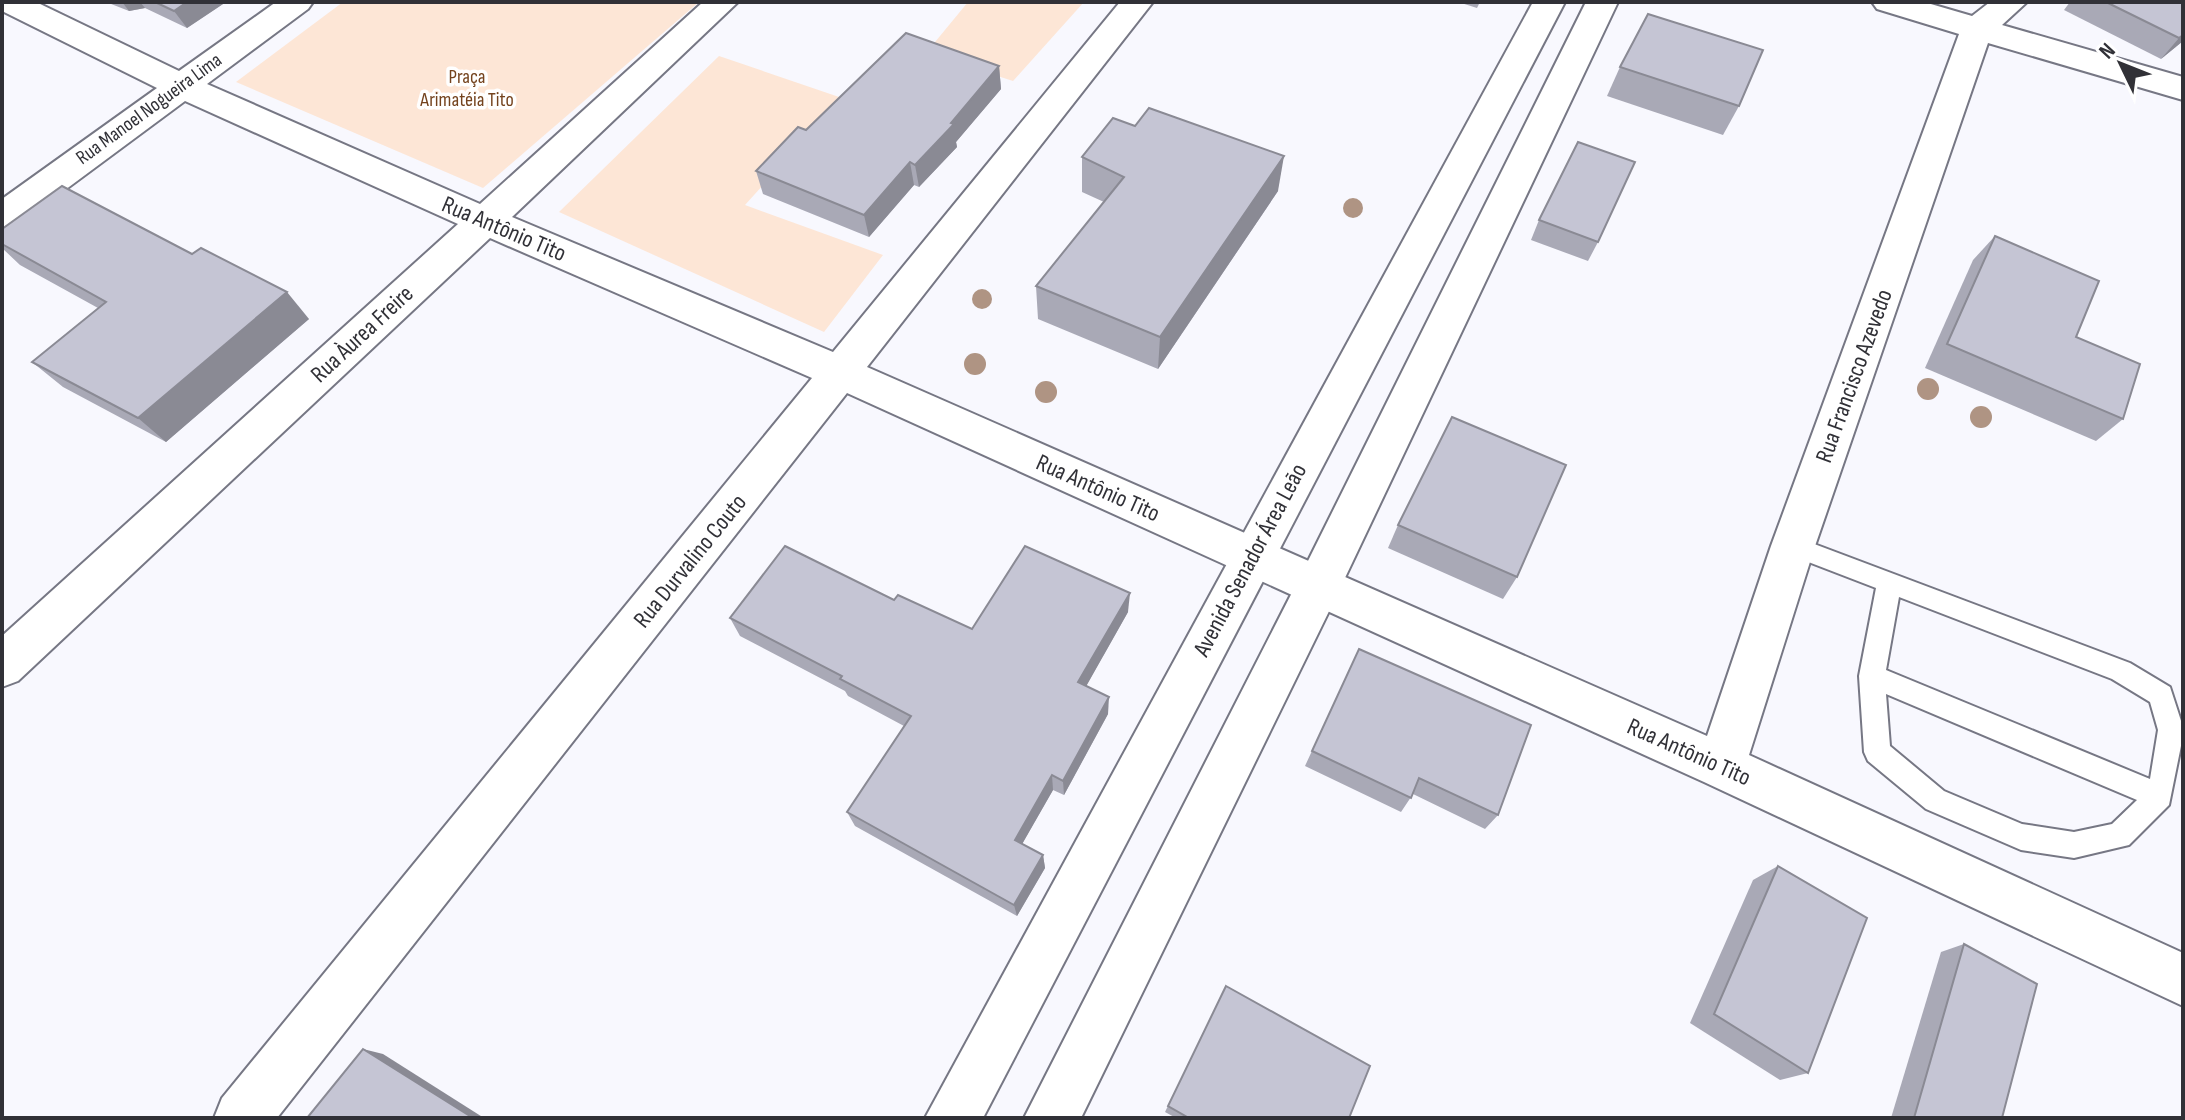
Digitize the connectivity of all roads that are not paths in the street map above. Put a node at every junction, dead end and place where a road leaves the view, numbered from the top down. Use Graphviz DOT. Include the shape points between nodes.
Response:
graph roads {
  1 [pos="10,2"];
  2 [pos="297,2"];
  3 [pos="722,2"];
  4 [pos="1137,2"];
  5 [pos="1549,2"];
  6 [pos="1602,2"];
  7 [pos="1888,2"];
  8 [pos="2011,2"];
  9 [pos="1977,28"];
  10 [pos="181,86"];
  11 [pos="2183,89"];
  12 [pos="2,218"];
  13 [pos="485,221"];
  14 [pos="841,373"];
  15 [pos="1793,546"];
  16 [pos="1252,556"];
  17 [pos="1889,583"];
  18 [pos="1318,587"];
  19 [pos="2,666"];
  20 [pos="1872,676"];
  21 [pos="1721,766"];
  22 [pos="2160,796"];
  23 [pos="2183,980"];
  24 [pos="242,1118"];
  25 [pos="953,1118"];
  26 [pos="1052,1118"];
  1 -- 10 [label="street, Rua Antônio Tito"];
  2 -- 10 [label="street, Rua Manoel Nogueira Lima"];
  3 -- 13 [label="street, Rua Àurea Freire"];
  4 -- 14 [label="street, Rua Durvalino Couto"];
  5 -- 16 [label="street, Avenida Senador Área Leão"];
  6 -- 18 [label="street"];
  7 -- 9 [label="street"];
  8 -- 9 [label="street"];
  9 -- 11 [label="street"];
  9 -- 15 [label="street, Rua Francisco Azevedo"];
  10 -- 12 [label="street, Rua Manoel Nogueira Lima"];
  10 -- 13 [label="street, Rua Antônio Tito"];
  13 -- 14 [label="street, Rua Antônio Tito"];
  13 -- 19 [label="street, Rua Àurea Freire"];
  14 -- 16 [label="street, Rua Antônio Tito"];
  14 -- 24 [label="street, Rua Durvalino Couto"];
  15 -- 17 [label="lane"];
  15 -- 21 [label="street, Rua Francisco Azevedo"];
  16 -- 18 [label="street, Rua Antônio Tito"];
  16 -- 25 [label="street, Avenida Senador Área Leão"];
  17 -- 20 [label="lane"];
  17 -- 22 [label="lane" via="2121,671 2161,695 2171,730"];
  18 -- 21 [label="street, Rua Antônio Tito"];
  18 -- 26 [label="street"];
  20 -- 22 [label="lane"];
  20 -- 22 [label="lane" via="1877,752 1935,800 2021,837 2074,845 2119,836"];
  21 -- 23 [label="street, Rua Antônio Tito"];
}
